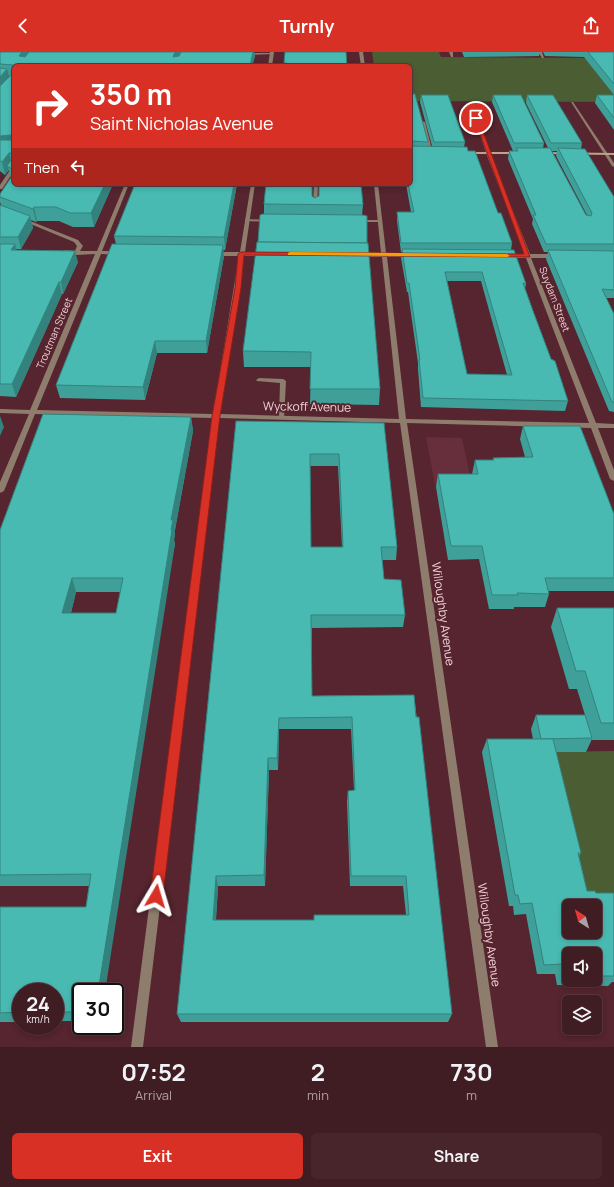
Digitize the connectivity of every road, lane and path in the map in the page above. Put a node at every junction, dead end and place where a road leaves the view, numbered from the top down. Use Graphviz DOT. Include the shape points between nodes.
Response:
graph roads {
  1 [pos="361,52"];
  2 [pos="451,52"];
  3 [pos="540,52"];
  4 [pos="272,53"];
  5 [pos="240,54"];
  6 [pos="452,56"];
  7 [pos="543,57"];
  8 [pos="270,64"];
  9 [pos="363,64"];
  10 [pos="471,103"];
  11 [pos="572,103"];
  12 [pos="421,115"];
  13 [pos="424,152"];
  14 [pos="432,152"];
  15 [pos="439,153"];
  16 [pos="462,153"];
  17 [pos="488,153"];
  18 [pos="526,153"];
  19 [pos="540,153"];
  20 [pos="606,154"];
  21 [pos="614,154"];
  22 [pos="614,166"];
  23 [pos="12,171"];
  24 [pos="126,186"];
  25 [pos="253,186"];
  26 [pos="316,186"];
  27 [pos="376,186"];
  28 [pos="0,188"];
  29 [pos="315,209"];
  30 [pos="14,217"];
  31 [pos="247,220"];
  32 [pos="272,221"];
  33 [pos="352,221"];
  34 [pos="380,222"];
  35 [pos="60,252"];
  36 [pos="76,253"];
  37 [pos="98,253"];
  38 [pos="122,253"];
  39 [pos="205,254"];
  40 [pos="241,254"];
  41 [pos="268,254"];
  42 [pos="355,255"];
  43 [pos="384,255"];
  44 [pos="418,255"];
  45 [pos="500,256"];
  46 [pos="528,256"];
  47 [pos="563,256"];
  48 [pos="259,380"];
  49 [pos="0,411"];
  50 [pos="32,412"];
  51 [pos="216,416"];
  52 [pos="282,418"];
  53 [pos="403,421"];
  54 [pos="592,426"];
  55 [pos="614,426"];
  56 [pos="614,479"];
  57 [pos="0,491"];
  58 [pos="137,1047"];
  59 [pos="492,1047"];
  1 -- 9 [label="street"];
  2 -- 6 [label="street"];
  3 -- 7 [label="street"];
  4 -- 5 [label="street"];
  4 -- 8 [label="street"];
  10 -- 17 [label="street, Suydam Street"];
  11 -- 20 [label="street"];
  12 -- 14 [label="street"];
  13 -- 14 [label="main road"];
  14 -- 15 [label="main road"];
  16 -- 17 [label="main road"];
  17 -- 18 [label="main road"];
  17 -- 46 [label="street, Suydam Street"];
  19 -- 20 [label="main road"];
  20 -- 21 [label="main road"];
  20 -- 22 [label="street"];
  23 -- 28 [label="street"];
  24 -- 37 [label="street, Troutman Street"];
  25 -- 31 [label="street"];
  26 -- 29 [label="street"];
  27 -- 34 [label="street, Willoughby Avenue"];
  30 -- 36 [label="street" via="76,241 80,246"];
  31 -- 32 [label="street"];
  31 -- 40 [label="street"];
  33 -- 34 [label="street"];
  34 -- 43 [label="street, Willoughby Avenue"];
  35 -- 36 [label="street"];
  36 -- 37 [label="street"];
  37 -- 38 [label="street"];
  37 -- 50 [label="street, Troutman Street"];
  39 -- 40 [label="street"];
  40 -- 41 [label="street"];
  40 -- 51 [label="street" via="238,288"];
  42 -- 43 [label="street"];
  43 -- 44 [label="street"];
  43 -- 53 [label="street, Willoughby Avenue"];
  45 -- 46 [label="street"];
  46 -- 47 [label="street"];
  46 -- 54 [label="street, Suydam Street"];
  48 -- 52 [label="street" via="283,381"];
  49 -- 50 [label="street, Wyckoff Avenue"];
  50 -- 51 [label="street, Wyckoff Avenue"];
  50 -- 57 [label="street, Troutman Street"];
  51 -- 52 [label="street, Wyckoff Avenue"];
  51 -- 58 [label="street"];
  52 -- 53 [label="street, Wyckoff Avenue"];
  53 -- 54 [label="street, Wyckoff Avenue"];
  53 -- 59 [label="street, Willoughby Avenue"];
  54 -- 55 [label="street, Wyckoff Avenue"];
  54 -- 56 [label="street, Suydam Street"];
}
